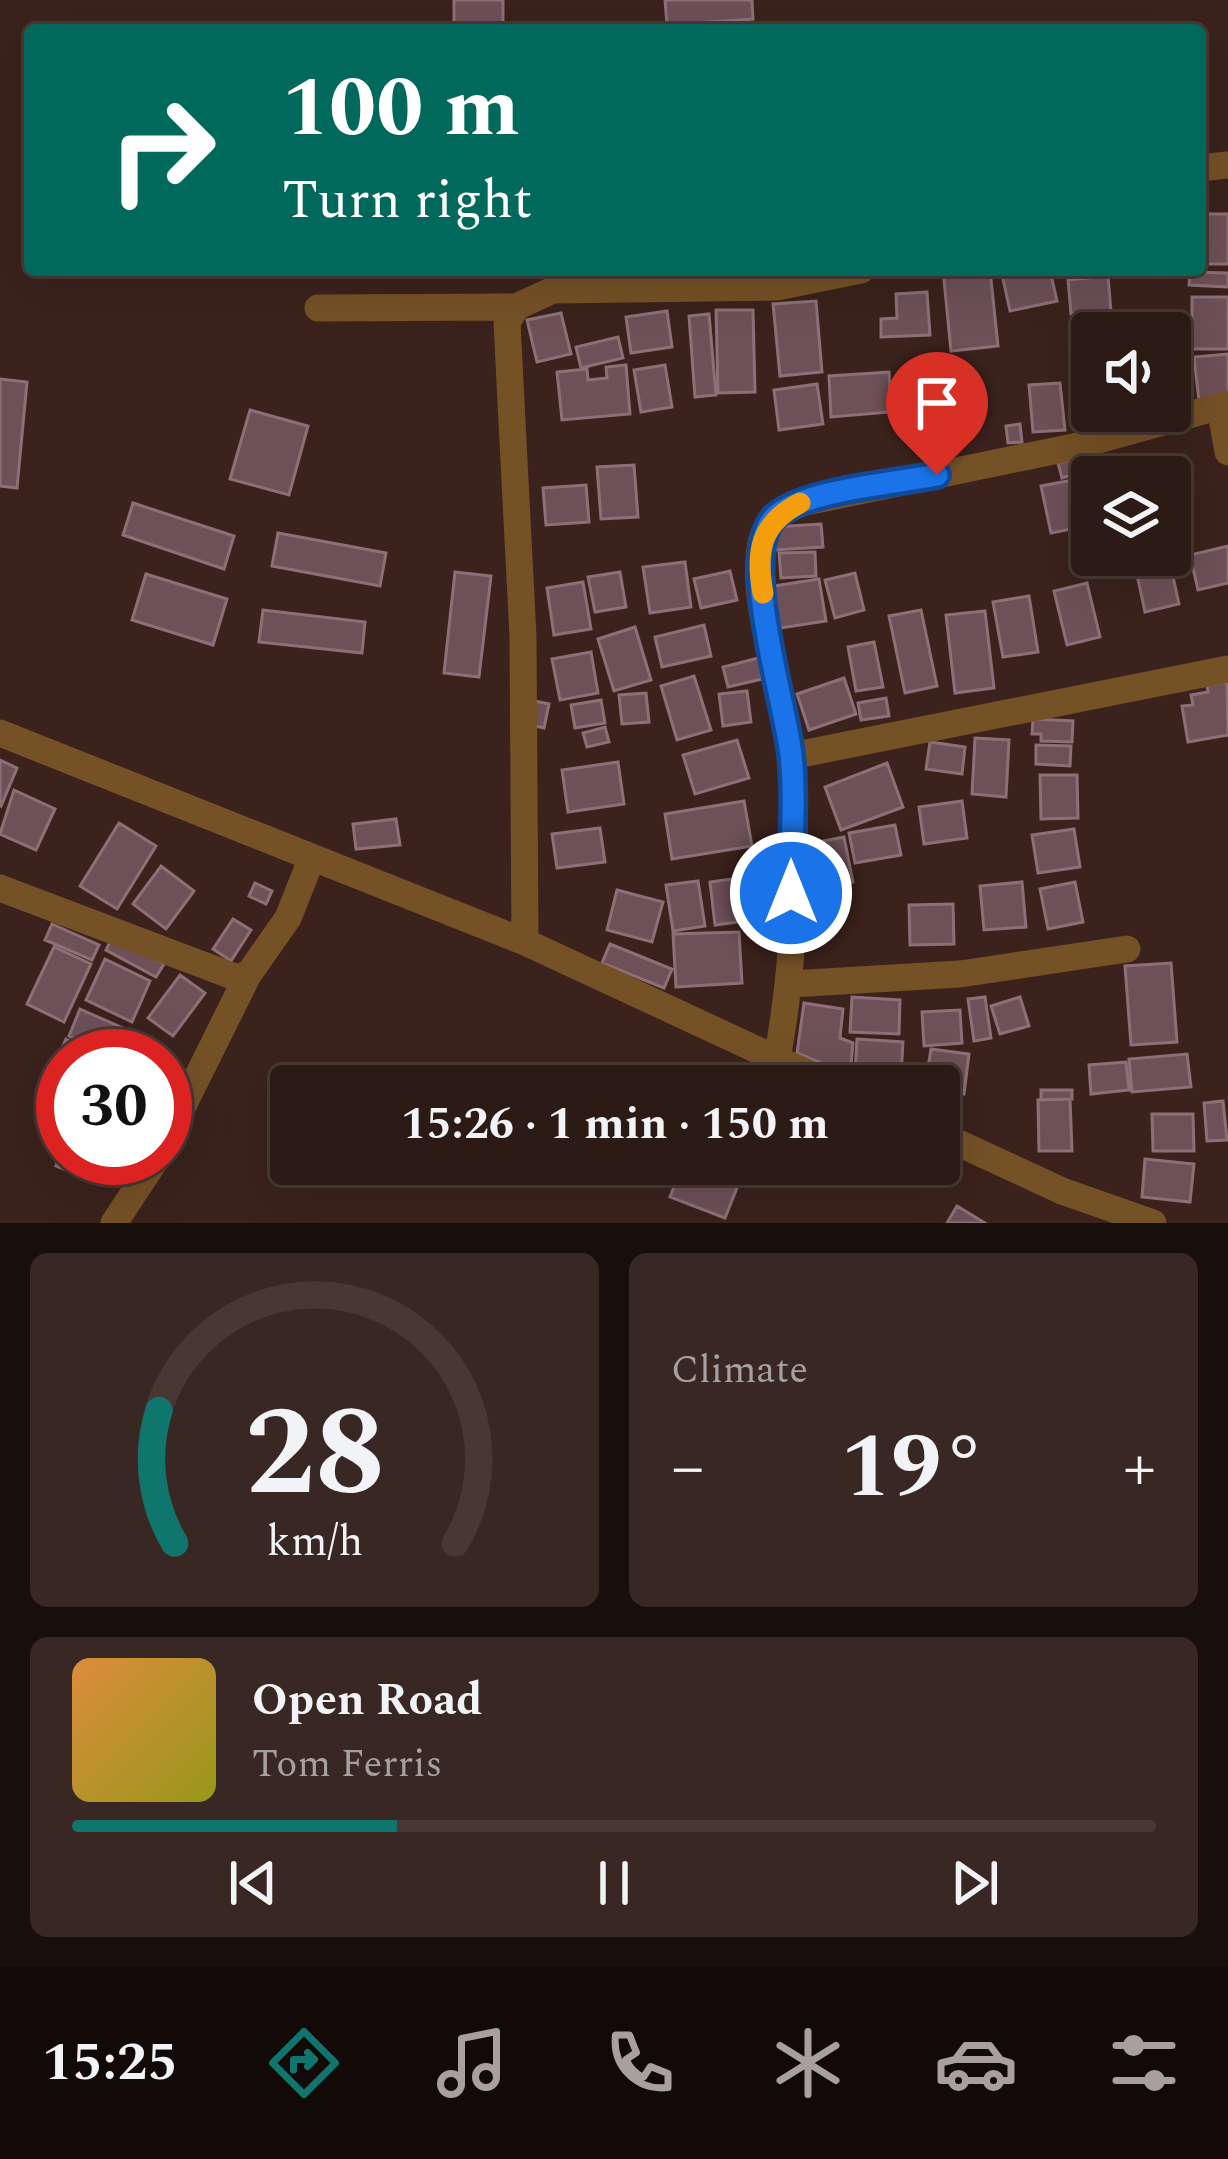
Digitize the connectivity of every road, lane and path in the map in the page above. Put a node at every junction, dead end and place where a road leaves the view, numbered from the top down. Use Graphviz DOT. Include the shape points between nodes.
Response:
graph roads {
  1 [pos="831,276"];
  2 [pos="515,307"];
  3 [pos="318,308"];
  4 [pos="1224,406"];
  5 [pos="1228,452"];
  6 [pos="1228,669"];
  7 [pos="0,733"];
  8 [pos="791,756"];
  9 [pos="311,860"];
  10 [pos="0,888"];
  11 [pos="525,942"];
  12 [pos="1127,949"];
  13 [pos="248,975"];
  14 [pos="791,984"];
  15 [pos="777,1059"];
  16 [pos="790,1065"];
  17 [pos="192,1088"];
  18 [pos="960,1144"];
  19 [pos="139,1185"];
  20 [pos="114,1223"];
  21 [pos="1153,1223"];
  1 -- 2 [label="street" via="778,287 554,290"];
  2 -- 3 [label="street"];
  2 -- 11 [label="street" via="507,323 523,637"];
  4 -- 5 [label="street"];
  4 -- 8 [label="street" via="776,515 763,534 759,571"];
  6 -- 8 [label="street"];
  7 -- 9 [label="street"];
  8 -- 14 [label="street"];
  9 -- 11 [label="street"];
  9 -- 13 [label="street" via="288,918"];
  10 -- 13 [label="street" via="235,977"];
  11 -- 15 [label="street"];
  12 -- 14 [label="street" via="960,974"];
  13 -- 17 [label="street"];
  14 -- 15 [label="street"];
  15 -- 16 [label="street"];
  18 -- 21 [label="street"];
  19 -- 20 [label="street"];
}
